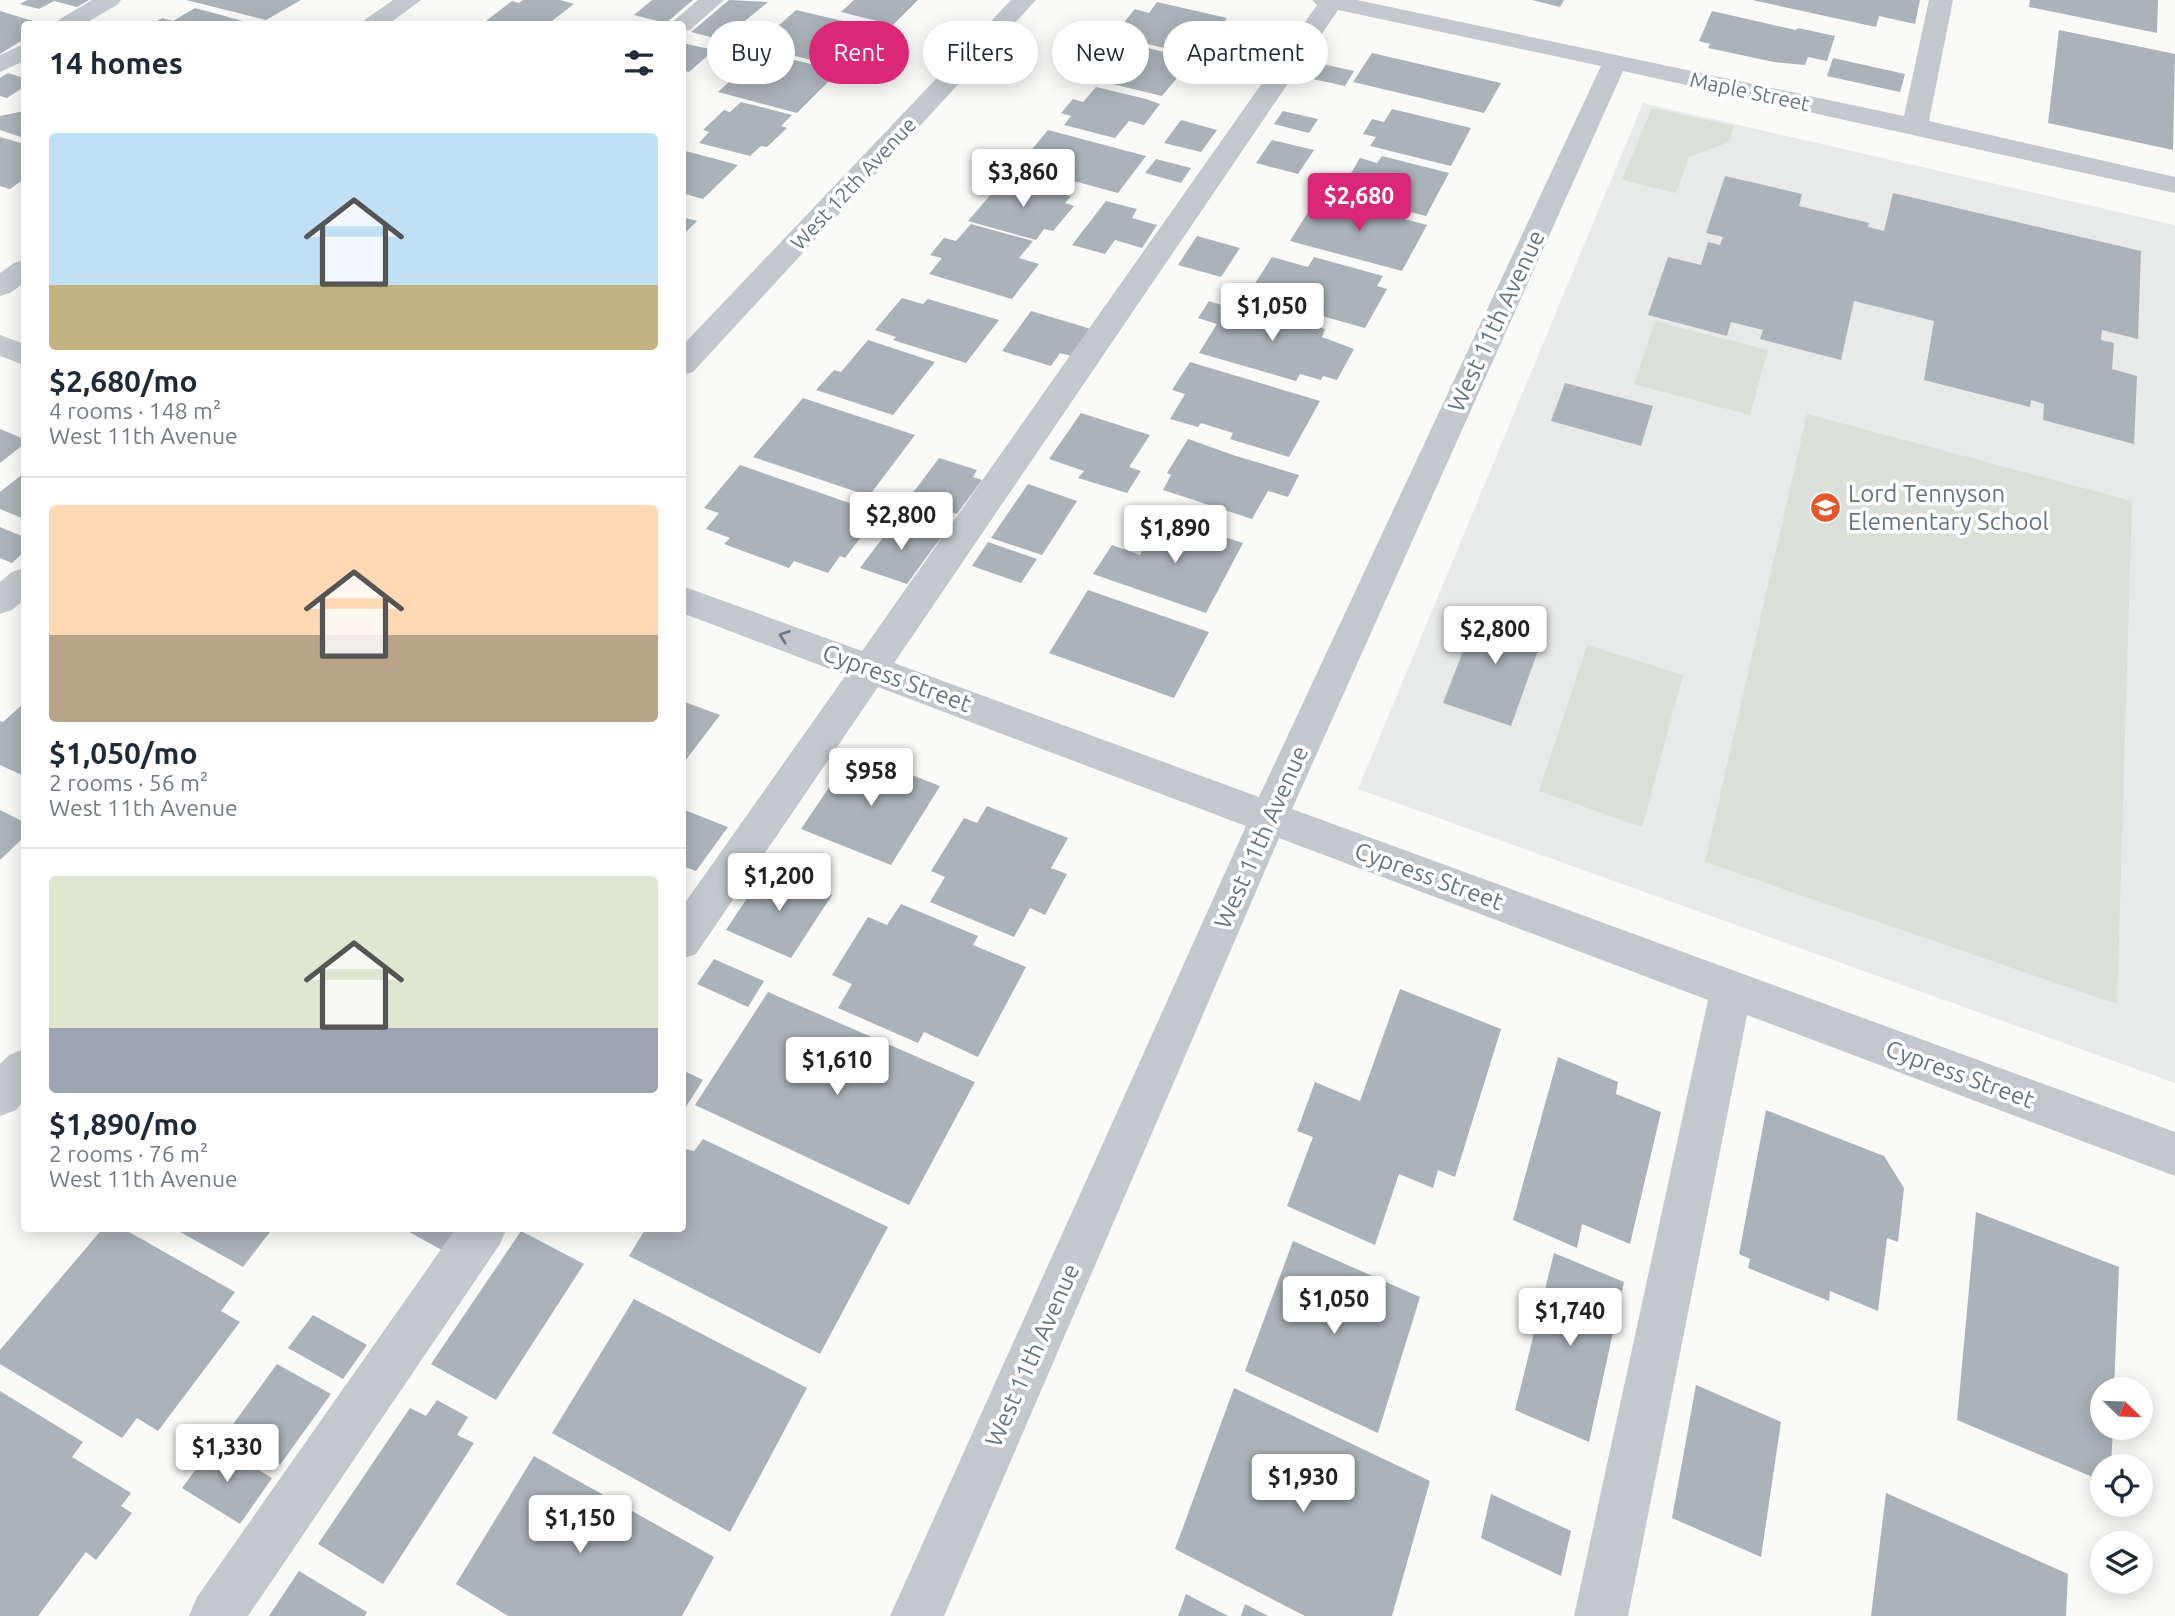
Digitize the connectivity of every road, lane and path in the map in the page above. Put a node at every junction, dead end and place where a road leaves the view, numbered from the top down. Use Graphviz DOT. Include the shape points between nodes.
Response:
graph roads {
  1 [pos="108,0"];
  2 [pos="409,0"];
  3 [pos="712,0"];
  4 [pos="1024,0"];
  5 [pos="1941,0"];
  6 [pos="1329,1"];
  7 [pos="73,21"];
  8 [pos="378,21"];
  9 [pos="686,22"];
  10 [pos="21,53"];
  11 [pos="1615,62"];
  12 [pos="0,65"];
  13 [pos="1915,126"];
  14 [pos="2175,185"];
  15 [pos="21,271"];
  16 [pos="0,287"];
  17 [pos="0,345"];
  18 [pos="21,354"];
  19 [pos="686,361"];
  20 [pos="21,584"];
  21 [pos="686,599"];
  22 [pos="0,601"];
  23 [pos="870,668"];
  24 [pos="1269,817"];
  25 [pos="686,935"];
  26 [pos="1731,989"];
  27 [pos="21,1072"];
  28 [pos="0,1095"];
  29 [pos="2175,1154"];
  30 [pos="481,1232"];
  31 [pos="216,1616"];
  32 [pos="916,1616"];
  33 [pos="1601,1616"];
  1 -- 7 [label="street"];
  2 -- 8 [label="street"];
  3 -- 9 [label="street"];
  4 -- 19 [label="street, West 12th Avenue"];
  5 -- 13 [label="street"];
  6 -- 11 [label="street, Maple Street"];
  6 -- 23 [label="street"];
  10 -- 12 [label="street"];
  11 -- 13 [label="street, Maple Street"];
  11 -- 24 [label="street, West 11th Avenue"];
  13 -- 14 [label="street, Maple Street"];
  15 -- 16 [label="street"];
  17 -- 18 [label="street"];
  20 -- 22 [label="street"];
  23 -- 21 [label="street, Cypress Street, one-way"];
  23 -- 24 [label="street, Cypress Street"];
  23 -- 25 [label="street"];
  24 -- 26 [label="street, Cypress Street"];
  24 -- 32 [label="street, West 11th Avenue"];
  26 -- 29 [label="street, Cypress Street"];
  26 -- 33 [label="street"];
  27 -- 28 [label="street"];
  30 -- 31 [label="street"];
}
